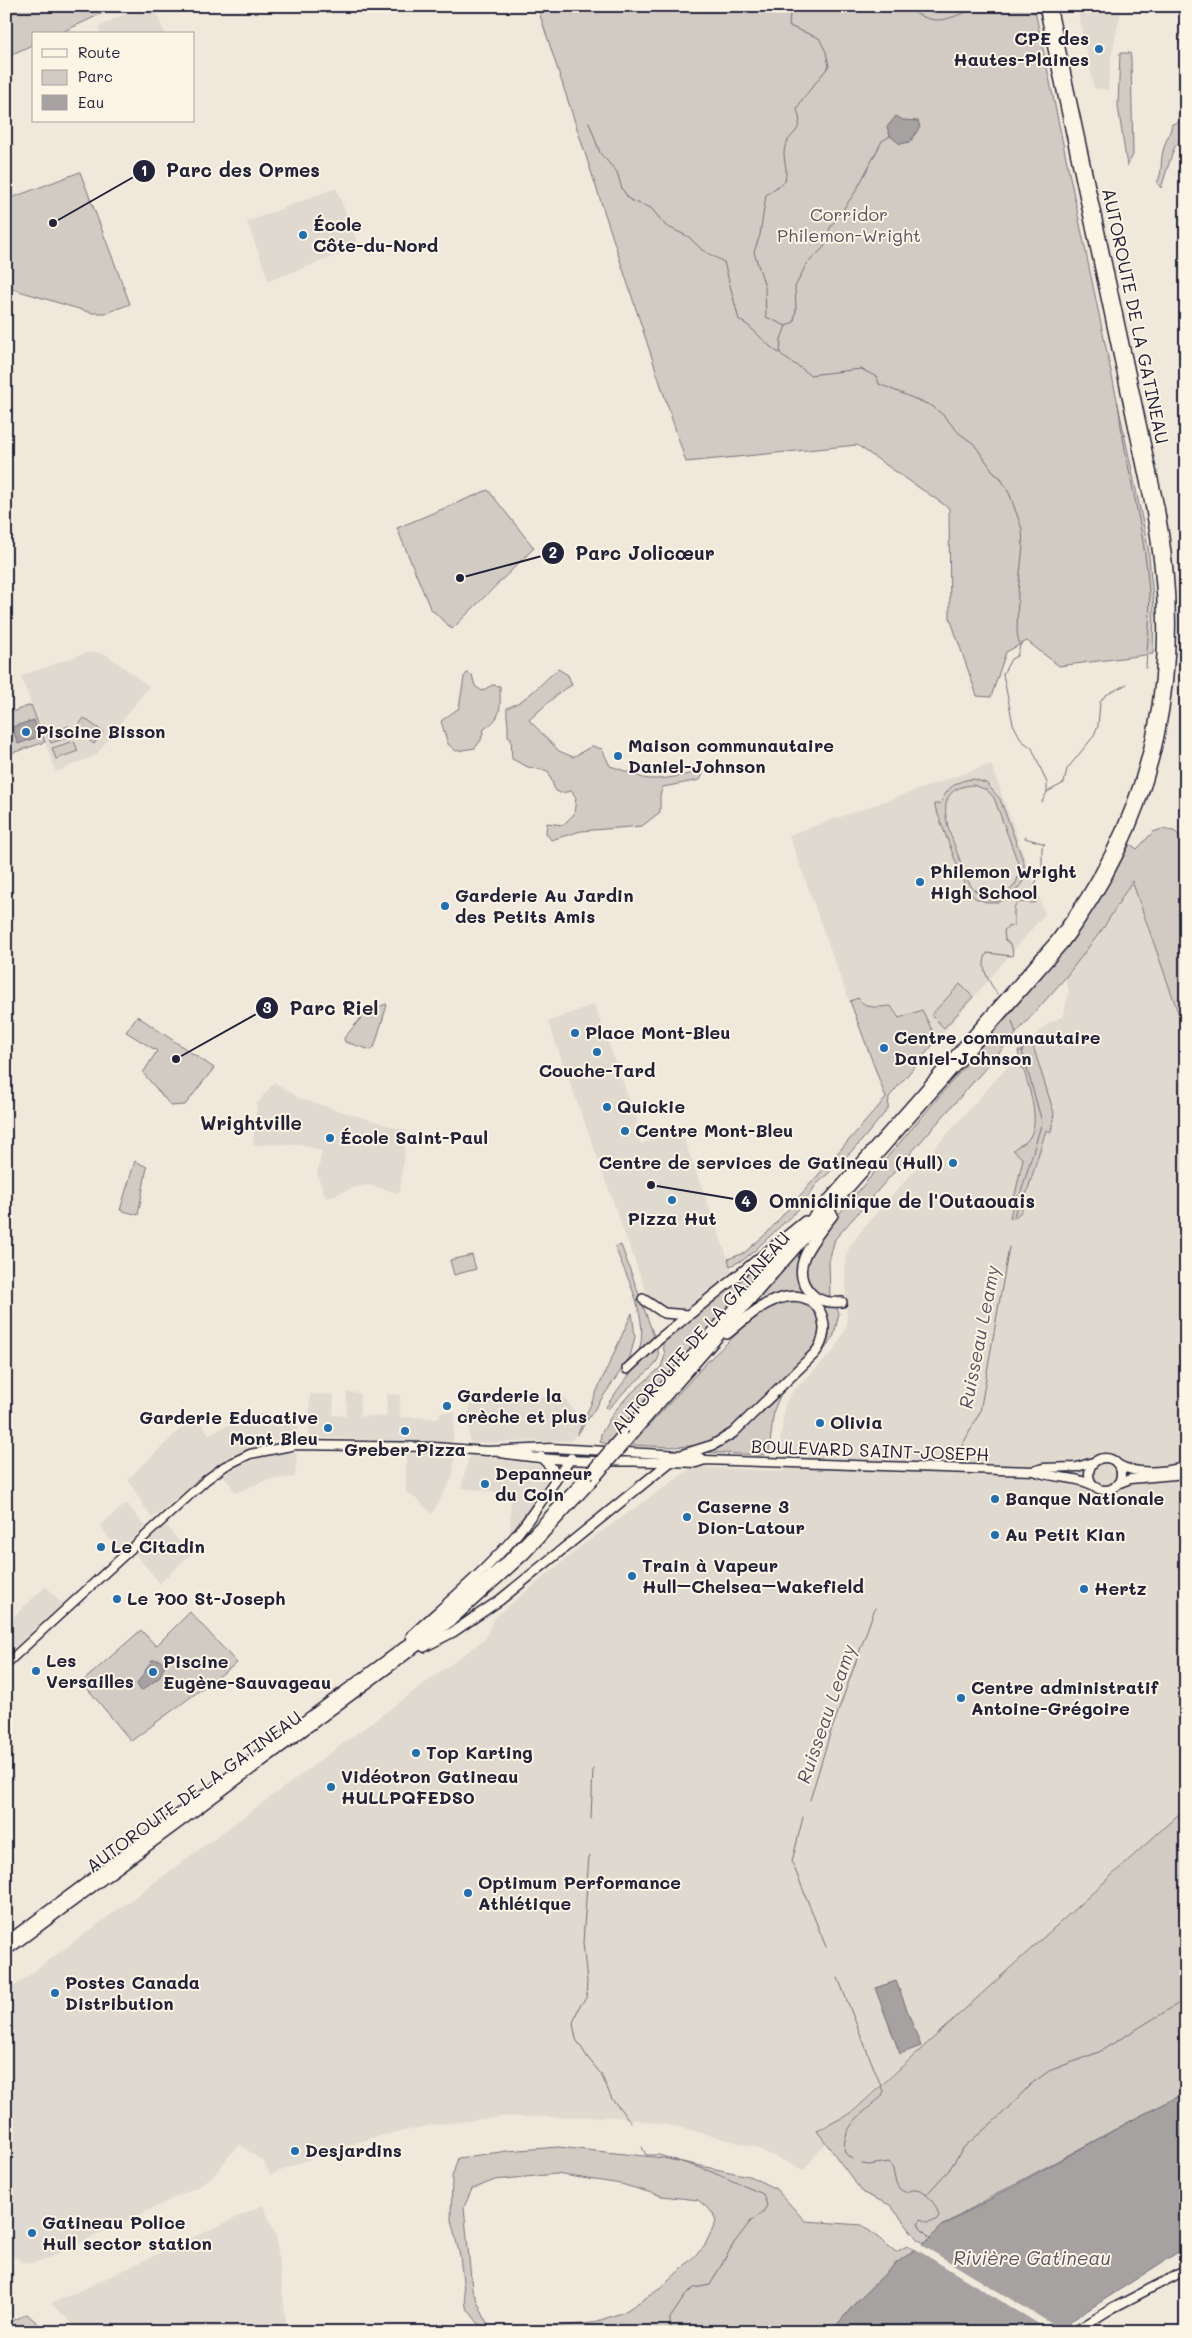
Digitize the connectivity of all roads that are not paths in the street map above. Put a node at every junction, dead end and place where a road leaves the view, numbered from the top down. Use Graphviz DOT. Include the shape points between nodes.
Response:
graph roads {
  1 [pos="1044,6"];
  2 [pos="1051,6"];
  3 [pos="860,1176"];
  4 [pos="824,1205"];
  5 [pos="643,1299"];
  6 [pos="842,1302"];
  7 [pos="688,1315"];
  8 [pos="706,1352"];
  9 [pos="628,1369"];
  10 [pos="489,1451"];
  11 [pos="681,1455"];
  12 [pos="541,1457"];
  13 [pos="571,1458"];
  14 [pos="705,1460"];
  15 [pos="670,1462"];
  16 [pos="1094,1462"];
  17 [pos="1117,1464"];
  18 [pos="1186,1467"];
  19 [pos="1034,1471"];
  20 [pos="1186,1474"];
  21 [pos="555,1481"];
  22 [pos="1092,1484"];
  23 [pos="1117,1484"];
  24 [pos="406,1656"];
  25 [pos="6,1664"];
  26 [pos="378,1667"];
  27 [pos="6,1942"];
  28 [pos="6,1951"];
  29 [pos="1186,2270"];
  30 [pos="1074,2332"];
  1 -- 4 [label="highway, AUTOROUTE DE LA GATINEAU" via="1156,535 1164,629 1156,716 1144,768 1124,825 1075,913 1029,972"];
  2 -- 3 [label="highway, AUTOROUTE DE LA GATINEAU" via="1164,534 1172,627 1164,712 1151,772 1133,822 1110,870 1082,916 1043,968"];
  3 -- 6 [label="highway" via="801,1265 803,1282 811,1294 825,1301"];
  3 -- 8 [label="highway, AUTOROUTE DE LA GATINEAU"];
  4 -- 7 [label="highway"];
  4 -- 26 [label="highway, AUTOROUTE DE LA GATINEAU, bridge" via="533,1534 439,1621"];
  5 -- 7 [label="highway" via="664,1313"];
  7 -- 9 [label="highway"];
  8 -- 11 [label="highway" via="757,1310 783,1297 807,1299 824,1318 825,1335 817,1350 741,1426 720,1442"];
  8 -- 24 [label="highway, AUTOROUTE DE LA GATINEAU, bridge" via="538,1540 493,1585"];
  10 -- 11 [label="main road, BOULEVARD SAINT-JOSEPH" via="576,1449"];
  10 -- 12 [label="main road, BOULEVARD SAINT-JOSEPH"];
  10 -- 25 [label="main road, BOULEVARD SAINT-JOSEPH" via="296,1445 272,1448 237,1460 200,1485"];
  11 -- 14 [label="main road, BOULEVARD SAINT-JOSEPH"];
  12 -- 13 [label="main road, BOULEVARD SAINT-JOSEPH"];
  12 -- 21 [label="highway" via="552,1468"];
  13 -- 15 [label="main road, BOULEVARD SAINT-JOSEPH"];
  13 -- 21 [label="highway"];
  14 -- 15 [label="main road, BOULEVARD SAINT-JOSEPH"];
  14 -- 19 [label="main road, BOULEVARD SAINT-JOSEPH"];
  15 -- 24 [label="highway" via="493,1605 446,1637"];
  16 -- 17 [label="main road" via="1107,1458"];
  16 -- 19 [label="main road, BOULEVARD SAINT-JOSEPH"];
  16 -- 22 [label="main road" via="1089,1471"];
  17 -- 18 [label="main road" via="1126,1469 1145,1471"];
  17 -- 23 [label="main road" via="1121,1474"];
  19 -- 22 [label="main road, BOULEVARD SAINT-JOSEPH" via="1043,1475 1073,1477"];
  20 -- 23 [label="main road" via="1130,1479"];
  21 -- 26 [label="highway" via="511,1541"];
  22 -- 23 [label="main road" via="1106,1490"];
  24 -- 28 [label="highway, AUTOROUTE DE LA GATINEAU"];
  26 -- 27 [label="highway, AUTOROUTE DE LA GATINEAU"];
  29 -- 30 [label="main road"];
}
